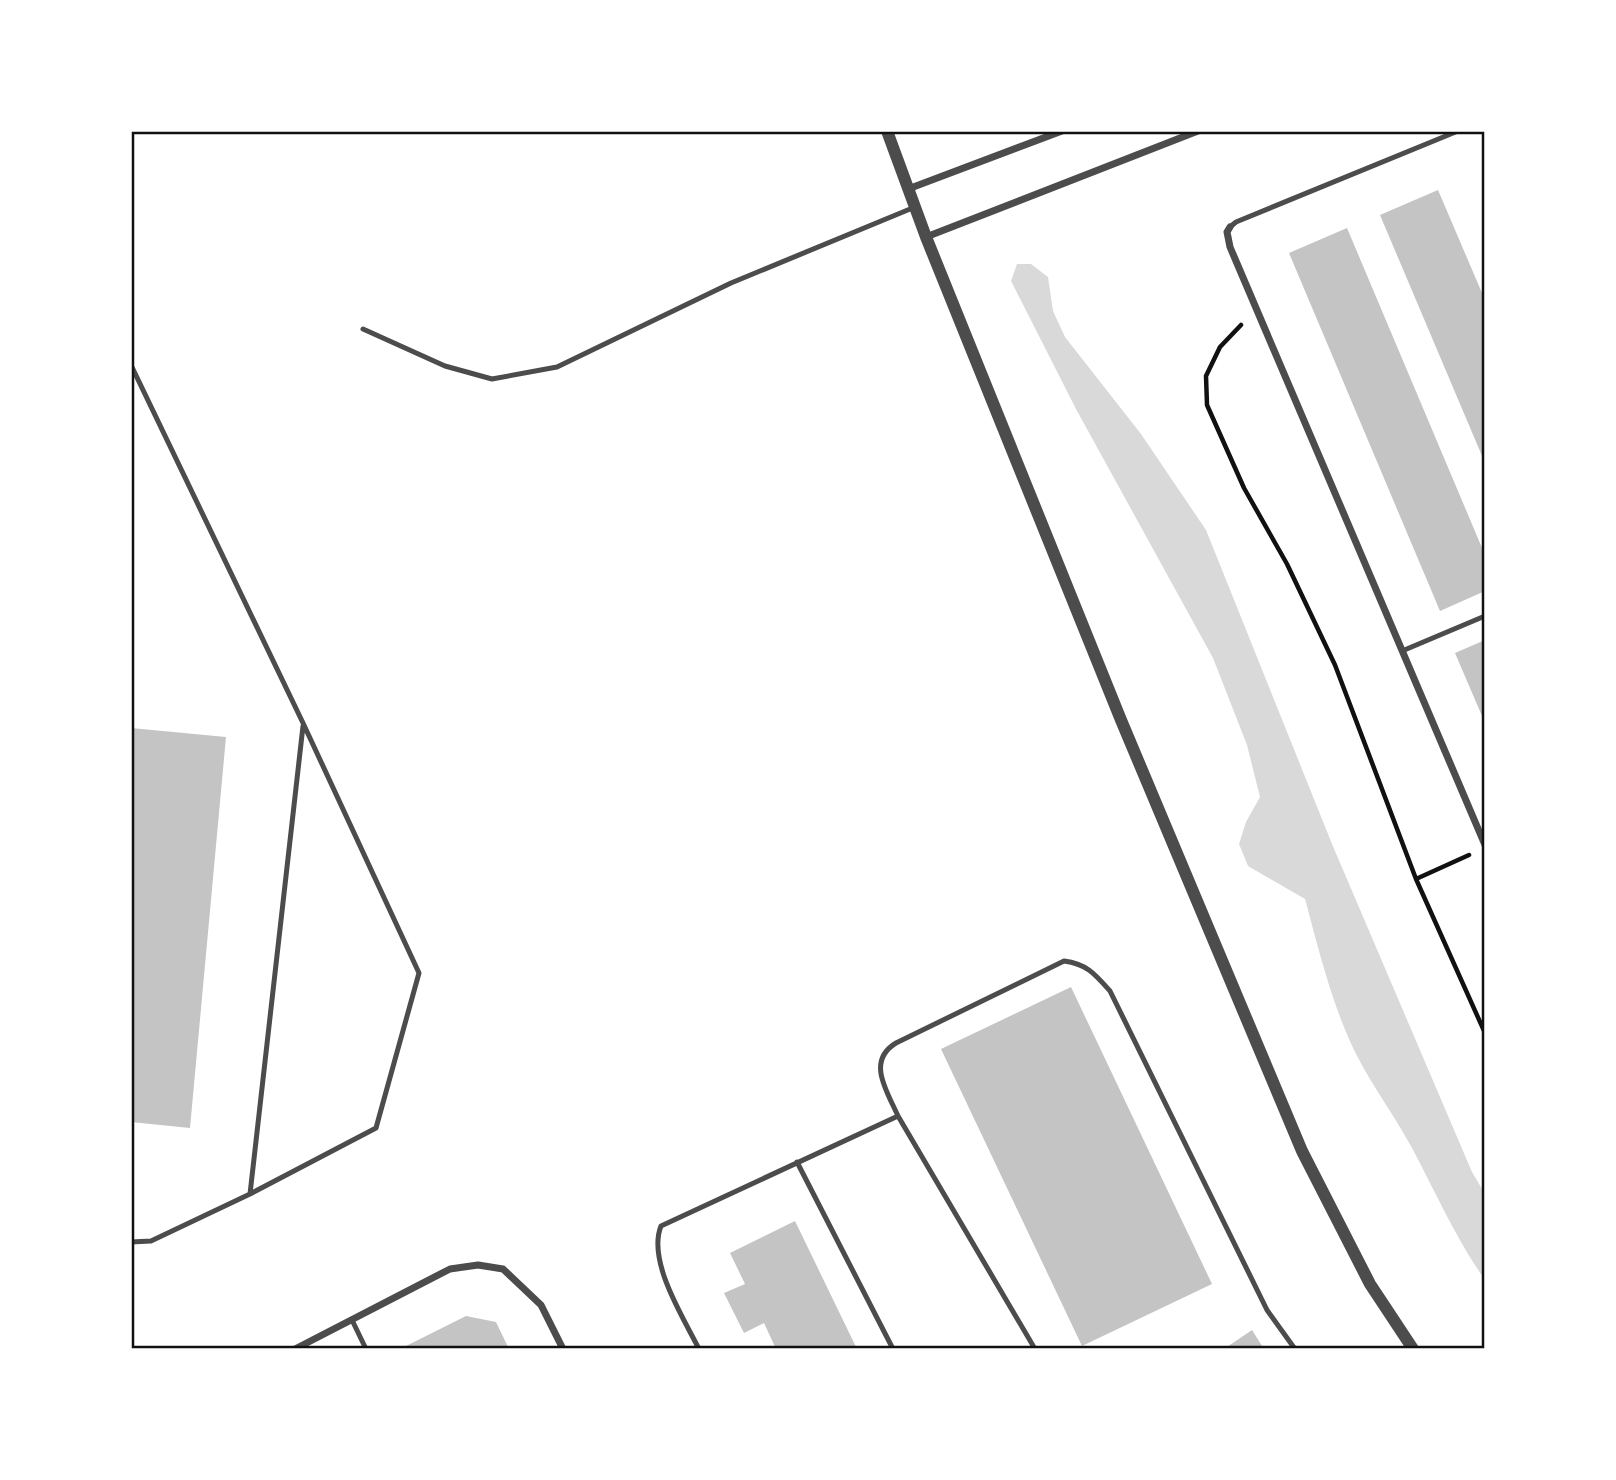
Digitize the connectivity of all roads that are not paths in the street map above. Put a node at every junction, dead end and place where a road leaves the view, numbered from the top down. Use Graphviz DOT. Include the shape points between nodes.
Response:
graph roads {
  1 [pos="887,131"];
  2 [pos="1062,131"];
  3 [pos="1198,131"];
  4 [pos="1458,131"];
  5 [pos="908,188"];
  6 [pos="915,207"];
  7 [pos="1230,227"];
  8 [pos="926,237"];
  9 [pos="363,329"];
  10 [pos="131,365"];
  11 [pos="1485,616"];
  12 [pos="1402,652"];
  13 [pos="303,723"];
  14 [pos="1485,845"];
  15 [pos="898,1116"];
  16 [pos="797,1162"];
  17 [pos="250,1194"];
  18 [pos="131,1242"];
  19 [pos="352,1320"];
  20 [pos="295,1349"];
  21 [pos="366,1349"];
  22 [pos="563,1349"];
  23 [pos="699,1349"];
  24 [pos="893,1349"];
  25 [pos="1035,1349"];
  26 [pos="1296,1349"];
  27 [pos="1413,1349"];
  1 -- 5 [label="street"];
  2 -- 5 [label="street"];
  3 -- 8 [label="street"];
  4 -- 7 [label="lane"];
  5 -- 6 [label="street"];
  6 -- 8 [label="street"];
  6 -- 9 [label="lane" via="731,284 557,367 492,379 445,366"];
  7 -- 12 [label="street" via="1227,240"];
  8 -- 27 [label="street" via="1302,1151 1370,1284"];
  10 -- 13 [label="lane"];
  11 -- 12 [label="lane"];
  12 -- 14 [label="street"];
  13 -- 17 [label="lane"];
  13 -- 17 [label="lane" via="419,973 376,1128"];
  15 -- 16 [label="lane"];
  15 -- 25 [label="lane"];
  15 -- 26 [label="lane" via="881,1072 886,1049 1064,961 1080,963 1111,991 1267,1310"];
  16 -- 23 [label="lane" via="661,1226 657,1235 662,1268"];
  16 -- 24 [label="lane"];
  17 -- 18 [label="lane" via="151,1241"];
  19 -- 20 [label="street"];
  19 -- 21 [label="lane"];
  19 -- 22 [label="street" via="450,1269 478,1265 503,1269 541,1305"];
}
